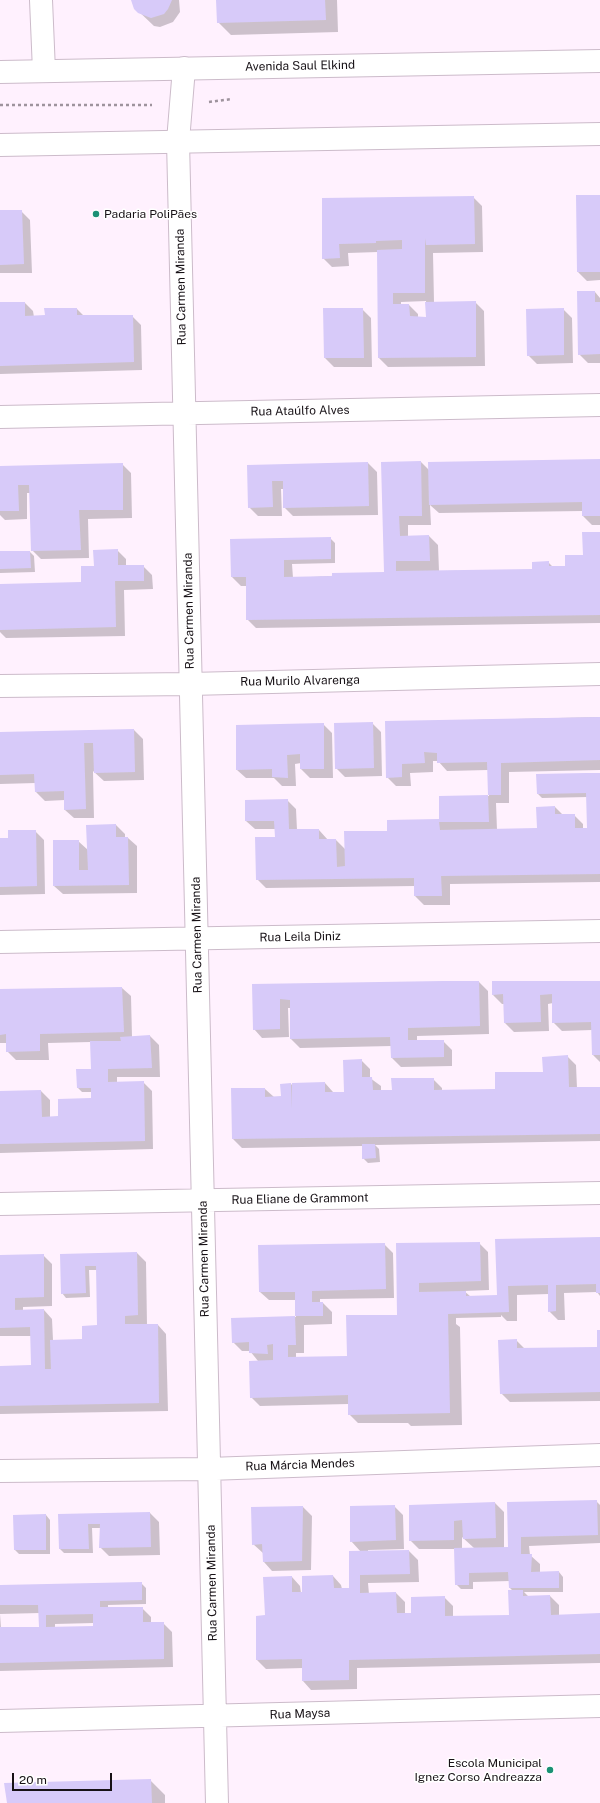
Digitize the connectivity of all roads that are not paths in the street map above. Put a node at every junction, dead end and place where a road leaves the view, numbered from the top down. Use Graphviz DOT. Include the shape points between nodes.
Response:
graph roads {
  1 [pos="41,0"];
  2 [pos="600,61"];
  3 [pos="184,68"];
  4 [pos="44,70"];
  5 [pos="0,72"];
  6 [pos="600,134"];
  7 [pos="178,141"];
  8 [pos="0,145"];
  9 [pos="600,405"];
  10 [pos="184,414"];
  11 [pos="0,417"];
  12 [pos="600,674"];
  13 [pos="190,684"];
  14 [pos="0,686"];
  15 [pos="600,931"];
  16 [pos="197,939"];
  17 [pos="0,942"];
  18 [pos="600,1193"];
  19 [pos="203,1201"];
  20 [pos="0,1204"];
  21 [pos="600,1455"];
  22 [pos="209,1469"];
  23 [pos="0,1471"];
  24 [pos="600,1706"];
  25 [pos="215,1716"];
  26 [pos="0,1721"];
  27 [pos="217,1803"];
  1 -- 4 [label="street"];
  2 -- 3 [label="street, Avenida Saul Elkind"];
  3 -- 4 [label="street, Avenida Saul Elkind"];
  3 -- 7 [label="street, Rua Carmen Miranda"];
  4 -- 5 [label="street, Avenida Saul Elkind"];
  6 -- 7 [label="street"];
  7 -- 8 [label="street"];
  7 -- 10 [label="street, Rua Carmen Miranda"];
  9 -- 10 [label="street, Rua Ataúlfo Alves"];
  10 -- 11 [label="street, Rua Ataúlfo Alves"];
  10 -- 13 [label="street, Rua Carmen Miranda"];
  12 -- 13 [label="street, Rua Murilo Alvarenga"];
  13 -- 14 [label="street, Rua Murilo Alvarenga"];
  13 -- 16 [label="street, Rua Carmen Miranda"];
  15 -- 16 [label="street, Rua Leila Diniz"];
  16 -- 17 [label="street, Rua Leila Diniz"];
  16 -- 19 [label="street, Rua Carmen Miranda"];
  18 -- 19 [label="street, Rua Eliane de Grammont"];
  19 -- 20 [label="street, Rua Eliane de Grammont"];
  19 -- 22 [label="street, Rua Carmen Miranda"];
  21 -- 22 [label="street, Rua Márcia Mendes"];
  22 -- 23 [label="street, Rua Márcia Mendes"];
  22 -- 25 [label="street, Rua Carmen Miranda"];
  24 -- 25 [label="street, Rua Maysa"];
  25 -- 26 [label="street, Rua Maysa"];
  25 -- 27 [label="street, Rua Carmen Miranda"];
}
